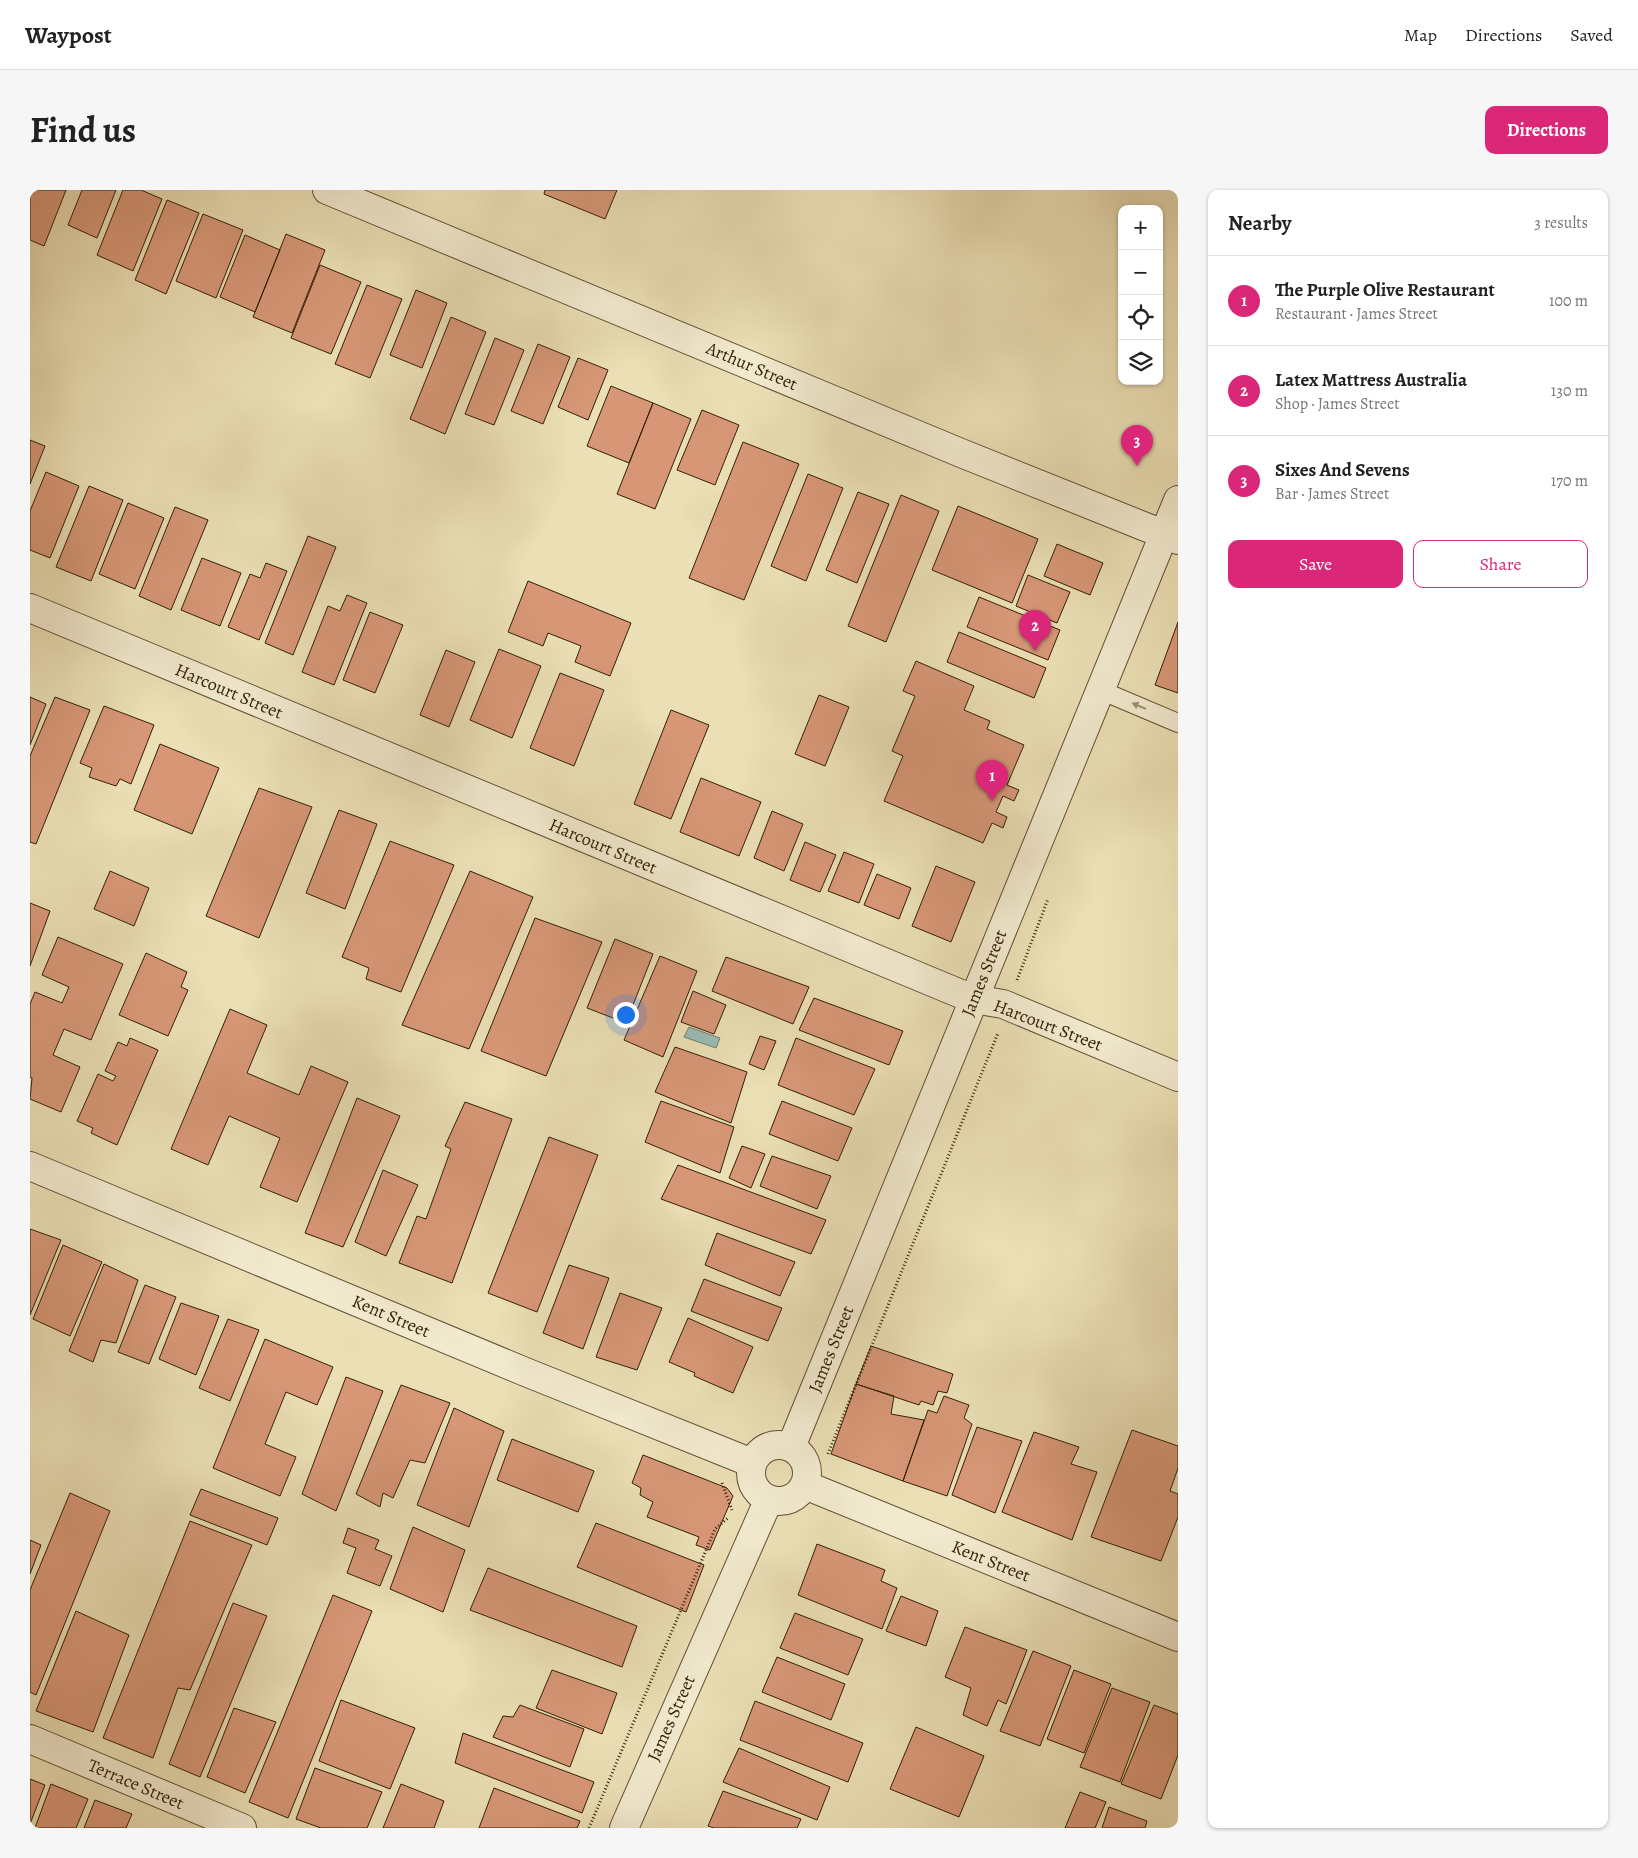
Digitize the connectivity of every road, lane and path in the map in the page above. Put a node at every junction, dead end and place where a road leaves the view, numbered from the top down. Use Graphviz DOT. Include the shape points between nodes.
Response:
graph roads {
  1 [pos="327,190"];
  2 [pos="1178,500"];
  3 [pos="1171,537"];
  4 [pos="30,608"];
  5 [pos="1100,690"];
  6 [pos="1178,722"];
  7 [pos="973,999"];
  8 [pos="1178,1077"];
  9 [pos="30,1166"];
  10 [pos="791,1447"];
  11 [pos="752,1463"];
  12 [pos="721,1479"];
  13 [pos="805,1485"];
  14 [pos="769,1500"];
  15 [pos="1178,1637"];
  16 [pos="30,1739"];
  17 [pos="242,1828"];
  18 [pos="589,1828"];
  19 [pos="624,1828"];
  1 -- 3 [label="street, Arthur Street"];
  2 -- 3 [label="street, James Street"];
  3 -- 5 [label="street, James Street"];
  4 -- 7 [label="street, Harcourt Street"];
  6 -- 5 [label="lane, one-way"];
  5 -- 7 [label="street, James Street"];
  7 -- 8 [label="street, Harcourt Street" via="1002,1004"];
  7 -- 10 [label="street, James Street"];
  9 -- 11 [label="street, Kent Street"];
  10 -- 11 [label="street" via="773,1445 757,1455"];
  10 -- 13 [label="street" via="806,1463"];
  11 -- 14 [label="street" via="753,1485"];
  12 -- 18 [label="path" via="733,1514 715,1528"];
  13 -- 14 [label="street" via="790,1499"];
  13 -- 15 [label="street, Kent Street"];
  14 -- 19 [label="street, James Street"];
  16 -- 17 [label="street, Terrace Street"];
}
